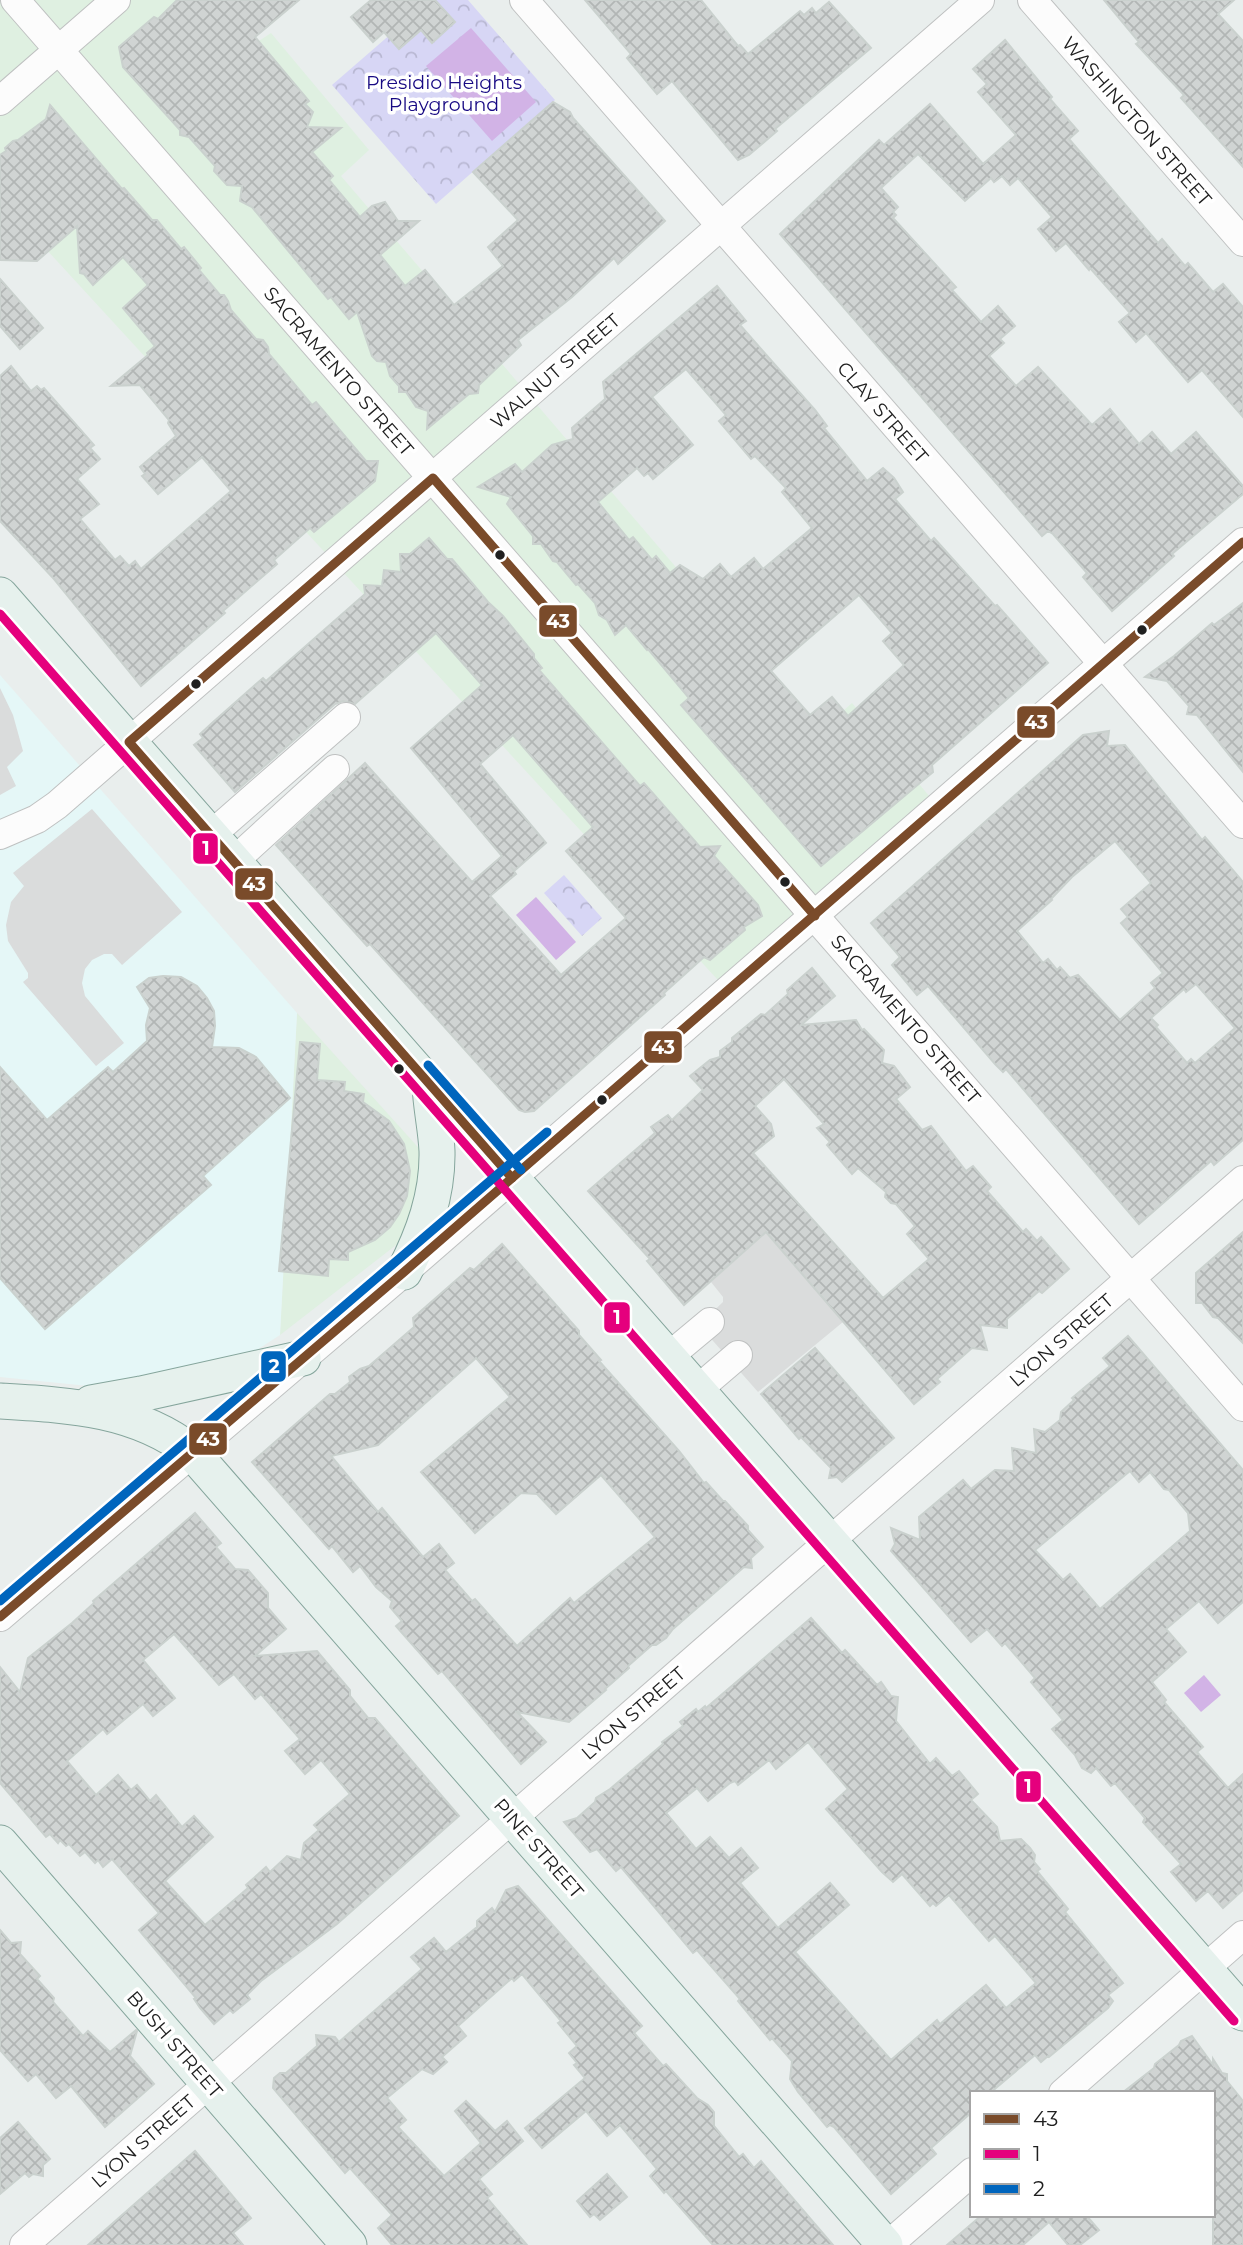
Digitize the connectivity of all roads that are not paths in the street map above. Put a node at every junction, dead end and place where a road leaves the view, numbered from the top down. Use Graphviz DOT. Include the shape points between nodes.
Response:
graph roads {
  1 [pos="15,0"];
  2 [pos="116,0"];
  3 [pos="524,0"];
  4 [pos="980,0"];
  5 [pos="1032,0"];
  6 [pos="58,50"];
  7 [pos="0,101"];
  8 [pos="721,226"];
  9 [pos="1243,242"];
  10 [pos="433,478"];
  11 [pos="1243,542"];
  12 [pos="0,595"];
  13 [pos="1103,664"];
  14 [pos="346,717"];
  15 [pos="129,742"];
  16 [pos="335,769"];
  17 [pos="1243,824"];
  18 [pos="0,835"];
  19 [pos="211,835"];
  20 [pos="234,861"];
  21 [pos="815,915"];
  22 [pos="430,1086"];
  23 [pos="512,1178"];
  24 [pos="1243,1181"];
  25 [pos="404,1272"];
  26 [pos="1131,1278"];
  27 [pos="710,1322"];
  28 [pos="738,1355"];
  29 [pos="668,1357"];
  30 [pos="303,1358"];
  31 [pos="697,1390"];
  32 [pos="0,1401"];
  33 [pos="74,1406"];
  34 [pos="1243,1407"];
  35 [pos="192,1452"];
  36 [pos="830,1541"];
  37 [pos="0,1617"];
  38 [pos="513,1818"];
  39 [pos="0,1843"];
  40 [pos="1243,1935"];
  41 [pos="1204,1968"];
  42 [pos="1243,2013"];
  43 [pos="209,2084"];
  44 [pos="1065,2091"];
  45 [pos="970,2174"];
  46 [pos="24,2245"];
  47 [pos="349,2245"];
  48 [pos="887,2245"];
  1 -- 6 [label="street, SACRAMENTO STREET"];
  2 -- 6 [label="street"];
  3 -- 8 [label="street, CLAY STREET"];
  4 -- 8 [label="street, WALNUT STREET"];
  5 -- 9 [label="street, WASHINGTON STREET"];
  6 -- 7 [label="street"];
  6 -- 10 [label="street, SACRAMENTO STREET"];
  8 -- 10 [label="street, WALNUT STREET"];
  8 -- 13 [label="street, CLAY STREET"];
  10 -- 15 [label="street, WALNUT STREET"];
  10 -- 21 [label="street, SACRAMENTO STREET"];
  11 -- 13 [label="street"];
  12 -- 15 [label="main road"];
  13 -- 17 [label="street, CLAY STREET"];
  13 -- 21 [label="street"];
  14 -- 19 [label="street"];
  15 -- 18 [label="street, WALNUT STREET" via="57,806"];
  15 -- 19 [label="main road"];
  16 -- 20 [label="street"];
  19 -- 20 [label="main road"];
  20 -- 22 [label="main road"];
  21 -- 23 [label="street"];
  21 -- 26 [label="street, SACRAMENTO STREET"];
  22 -- 23 [label="main road"];
  22 -- 25 [label="main road" via="437,1150 433,1197"];
  23 -- 25 [label="street"];
  23 -- 29 [label="main road"];
  24 -- 26 [label="street, LYON STREET"];
  25 -- 30 [label="street"];
  26 -- 34 [label="street, SACRAMENTO STREET"];
  26 -- 36 [label="street, LYON STREET"];
  27 -- 29 [label="street"];
  28 -- 31 [label="street"];
  29 -- 31 [label="main road"];
  30 -- 33 [label="main road"];
  30 -- 35 [label="street"];
  31 -- 36 [label="main road"];
  32 -- 33 [label="main road"];
  33 -- 35 [label="main road, PINE STREET" via="138,1421"];
  35 -- 37 [label="street"];
  35 -- 38 [label="main road, PINE STREET"];
  36 -- 38 [label="street, LYON STREET"];
  36 -- 41 [label="main road"];
  38 -- 43 [label="street, LYON STREET"];
  38 -- 48 [label="main road, PINE STREET"];
  39 -- 43 [label="main road, BUSH STREET"];
  40 -- 41 [label="street"];
  41 -- 42 [label="main road"];
  41 -- 44 [label="street"];
  43 -- 46 [label="street, LYON STREET"];
  43 -- 47 [label="main road, BUSH STREET"];
  45 -- 48 [label="street"];
}
